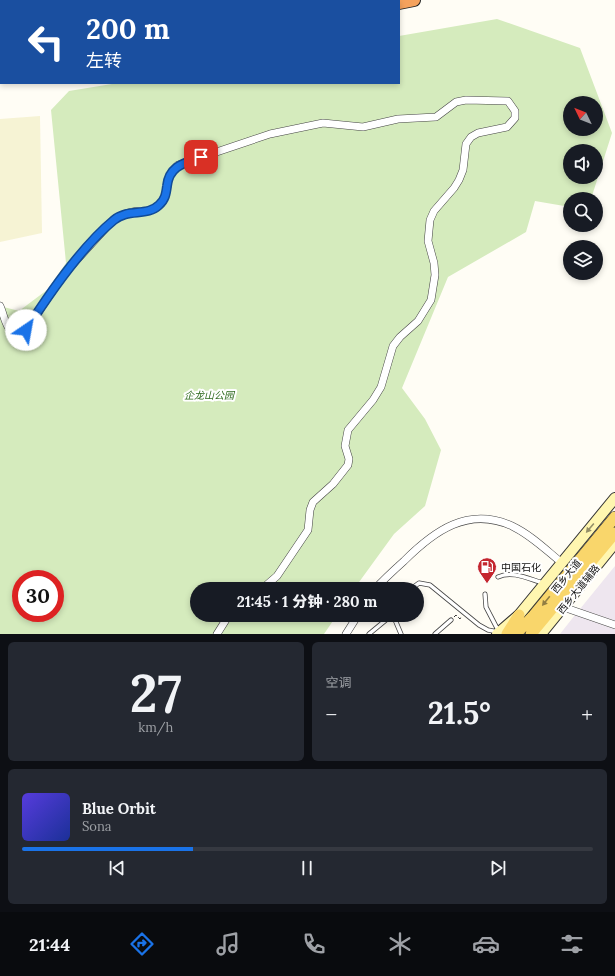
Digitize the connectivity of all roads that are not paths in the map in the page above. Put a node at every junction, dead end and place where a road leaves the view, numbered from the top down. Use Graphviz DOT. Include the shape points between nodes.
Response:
graph roads {
  1 [pos="414,0"];
  2 [pos="400,3"];
  3 [pos="0,306"];
  4 [pos="615,498"];
  5 [pos="615,517"];
  6 [pos="615,533"];
  7 [pos="615,543"];
  8 [pos="562,563"];
  9 [pos="498,577"];
  10 [pos="270,582"];
  11 [pos="382,582"];
  12 [pos="424,584"];
  13 [pos="544,584"];
  14 [pos="485,594"];
  15 [pos="563,607"];
  16 [pos="519,615"];
  17 [pos="538,618"];
  18 [pos="451,620"];
  19 [pos="225,622"];
  20 [pos="354,622"];
  21 [pos="384,622"];
  22 [pos="395,622"];
  23 [pos="615,625"];
  24 [pos="501,633"];
  25 [pos="217,634"];
  26 [pos="346,634"];
  27 [pos="369,634"];
  28 [pos="401,634"];
  29 [pos="435,634"];
  30 [pos="516,634"];
  31 [pos="531,634"];
  32 [pos="541,634"];
  1 -- 2 [label="highway"];
  3 -- 10 [label="street" via="9,329 14,333 26,330 65,274 114,219 123,214 151,211 158,207 166,194 168,178 178,165 270,134 323,123 363,127 398,119 436,117 456,102 466,100 501,100 512,106 515,118 512,123 507,127 478,133 466,144 463,170 459,180 434,211 430,220 428,241 435,275 431,300 418,321 393,346 381,387 348,430 345,446 348,465 313,502 308,530 277,576"];
  4 -- 8 [label="street, one-way"];
  5 -- 17 [label="main road, 西乡大道, one-way"];
  6 -- 17 [label="main road, 西乡大道"];
  7 -- 15 [label="street, 西乡大道辅路"];
  8 -- 11 [label="street" via="513,527 494,521 468,520 436,532"];
  8 -- 13 [label="street"];
  9 -- 13 [label="lane" via="511,574"];
  12 -- 24 [label="lane" via="430,585 483,628"];
  13 -- 16 [label="street"];
  14 -- 24 [label="lane" via="486,607"];
  15 -- 23 [label="street"];
  15 -- 32 [label="street, 西乡大道辅路"];
  16 -- 24 [label="main road"];
  17 -- 30 [label="main road, 西乡大道"];
  17 -- 31 [label="main road, 西乡大道"];
  18 -- 29 [label="lane"];
  19 -- 25 [label="street"];
  20 -- 26 [label="street"];
  21 -- 27 [label="lane"];
  22 -- 28 [label="lane"];
}
